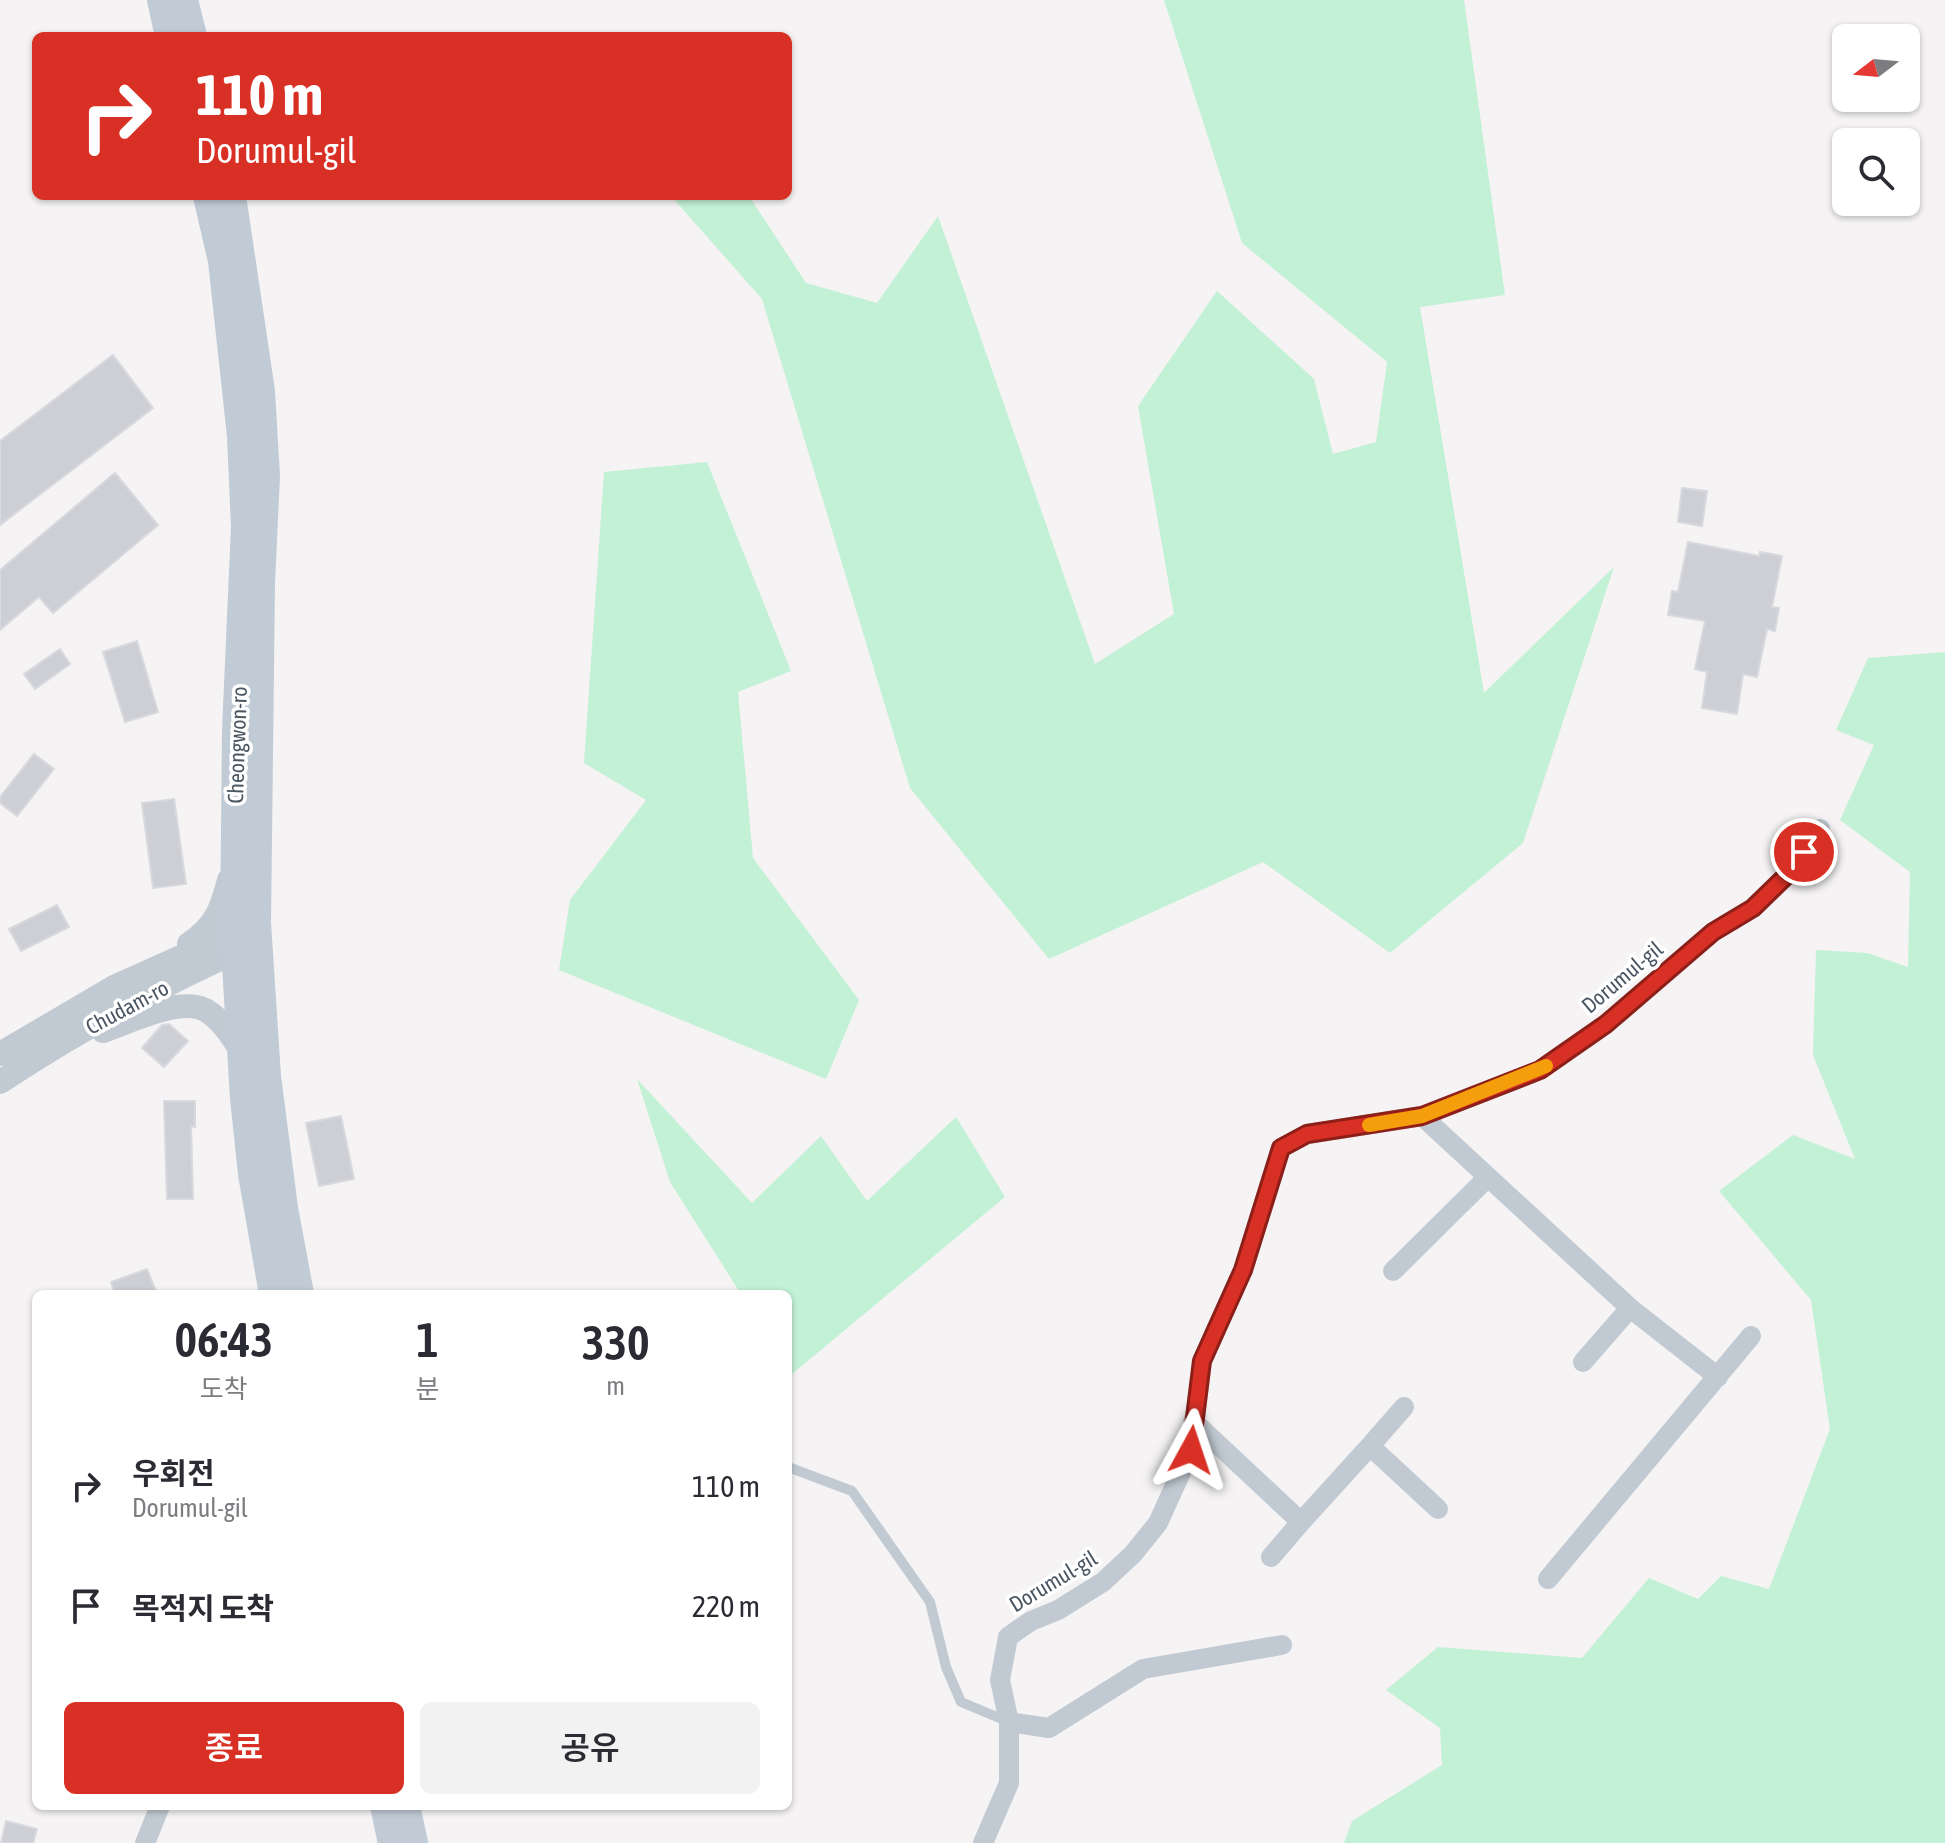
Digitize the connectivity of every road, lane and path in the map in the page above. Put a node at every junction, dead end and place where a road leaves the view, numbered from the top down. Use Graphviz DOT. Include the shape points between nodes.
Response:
graph roads {
  1 [pos="161,0"];
  2 [pos="184,0"];
  3 [pos="168,32"];
  4 [pos="192,32"];
  5 [pos="208,200"];
  6 [pos="233,200"];
  7 [pos="1820,829"];
  8 [pos="234,862"];
  9 [pos="247,937"];
  10 [pos="157,966"];
  11 [pos="51,1048"];
  12 [pos="242,1052"];
  13 [pos="0,1054"];
  14 [pos="0,1082"];
  15 [pos="1422,1116"];
  16 [pos="1487,1178"];
  17 [pos="1393,1271"];
  18 [pos="272,1290"];
  19 [pos="299,1290"];
  20 [pos="1630,1308"];
  21 [pos="1751,1336"];
  22 [pos="1583,1362"];
  23 [pos="1718,1377"];
  24 [pos="1404,1407"];
  25 [pos="1193,1421"];
  26 [pos="1370,1446"];
  27 [pos="792,1468"];
  28 [pos="1438,1509"];
  29 [pos="1301,1522"];
  30 [pos="1271,1557"];
  31 [pos="1548,1579"];
  32 [pos="1282,1645"];
  33 [pos="1009,1722"];
  34 [pos="158,1810"];
  35 [pos="385,1810"];
  36 [pos="407,1810"];
  37 [pos="145,1843"];
  38 [pos="392,1843"];
  39 [pos="414,1843"];
  40 [pos="983,1843"];
  1 -- 3 [label="main road"];
  2 -- 4 [label="main road"];
  5 -- 8 [label="main road, Cheongwon-ro" via="222,261 245,527"];
  6 -- 9 [label="main road, Cheongwon-ro" via="261,391 266,476"];
  7 -- 15 [label="street, Dorumul-gil" via="1788,874 1753,908 1713,932 1606,1024 1540,1070"];
  8 -- 9 [label="main road, Cheongwon-ro"];
  8 -- 10 [label="street" via="221,910 206,933"];
  9 -- 10 [label="street, Chudam-ro"];
  9 -- 11 [label="street, Chudam-ro"];
  9 -- 12 [label="main road, Cheongwon-ro"];
  9 -- 19 [label="main road, Cheongwon-ro"];
  10 -- 13 [label="street, Chudam-ro"];
  11 -- 12 [label="street" via="180,1004 207,1010"];
  11 -- 14 [label="street, Chudam-ro"];
  12 -- 18 [label="main road, Cheongwon-ro" via="252,1174"];
  15 -- 16 [label="street"];
  15 -- 25 [label="street, Dorumul-gil" via="1307,1134 1281,1148 1243,1270 1202,1361"];
  16 -- 17 [label="street"];
  16 -- 20 [label="street"];
  20 -- 22 [label="street"];
  20 -- 23 [label="street"];
  21 -- 23 [label="street"];
  23 -- 31 [label="street"];
  24 -- 26 [label="street"];
  25 -- 29 [label="street"];
  25 -- 33 [label="street, Dorumul-gil" via="1191,1450 1158,1523 1133,1554 1103,1582 1008,1637 1000,1680"];
  26 -- 28 [label="street"];
  26 -- 29 [label="street"];
  27 -- 33 [label="lane" via="852,1491 930,1602 961,1702"];
  29 -- 30 [label="street"];
  32 -- 33 [label="street" via="1143,1669 1049,1728"];
  33 -- 40 [label="street, Dorumul-gil" via="1009,1783"];
  34 -- 37 [label="street"];
  35 -- 38 [label="main road"];
  36 -- 39 [label="main road"];
}
